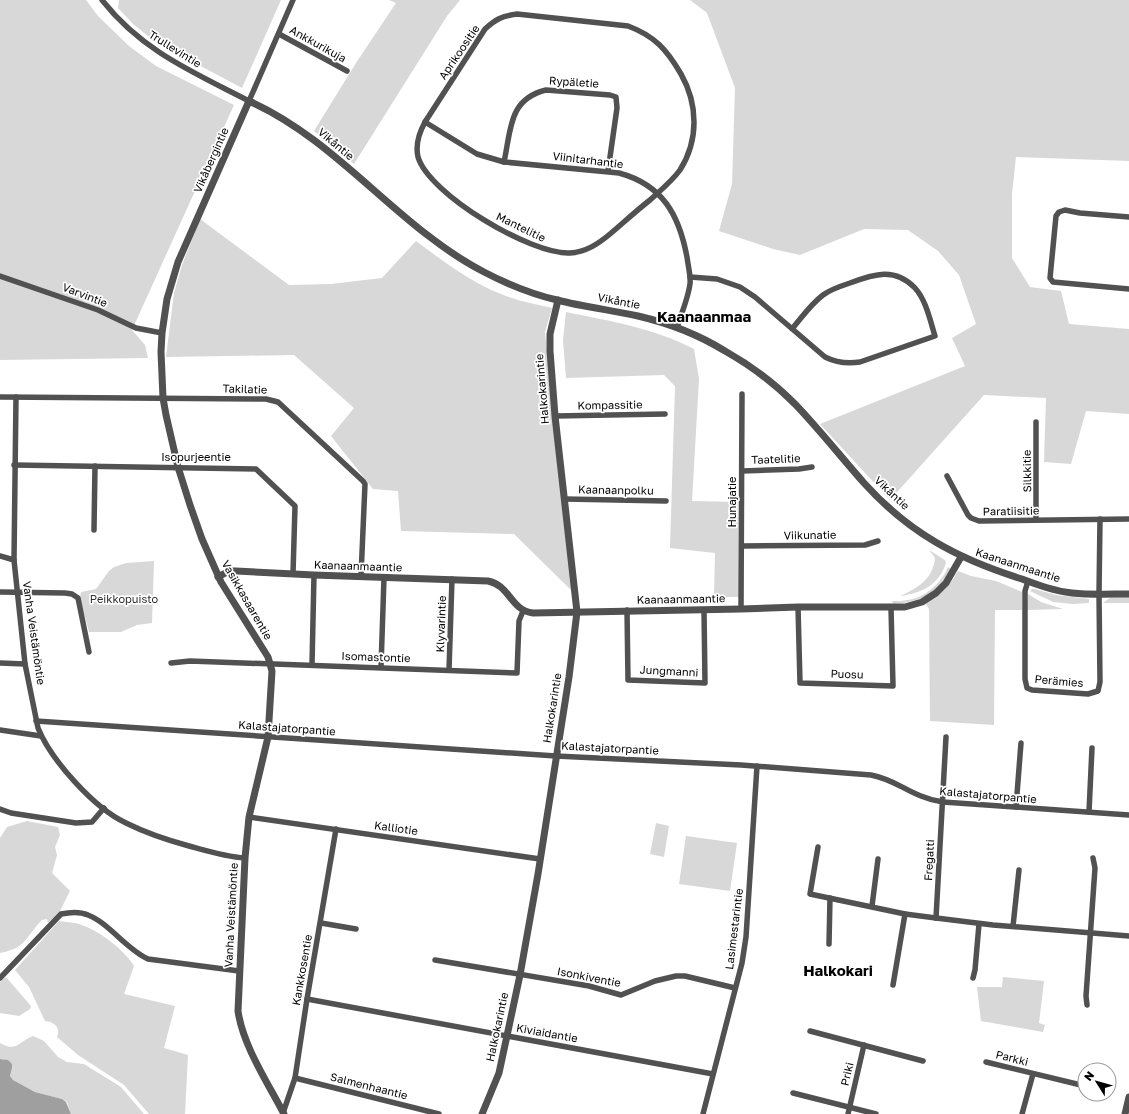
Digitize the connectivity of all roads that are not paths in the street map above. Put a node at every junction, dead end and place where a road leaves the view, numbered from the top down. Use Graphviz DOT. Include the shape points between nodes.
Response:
graph roads {
  1 [pos="102,0"];
  2 [pos="293,0"];
  3 [pos="279,34"];
  4 [pos="347,71"];
  5 [pos="250,101"];
  6 [pos="425,122"];
  7 [pos="504,162"];
  8 [pos="608,171"];
  9 [pos="657,193"];
  10 [pos="1129,217"];
  11 [pos="0,276"];
  12 [pos="690,276"];
  13 [pos="1129,289"];
  14 [pos="558,300"];
  15 [pos="677,328"];
  16 [pos="792,329"];
  17 [pos="162,333"];
  18 [pos="742,394"];
  19 [pos="0,397"];
  20 [pos="16,397"];
  21 [pos="163,398"];
  22 [pos="665,414"];
  23 [pos="556,416"];
  24 [pos="1036,422"];
  25 [pos="14,465"];
  26 [pos="95,466"];
  27 [pos="178,467"];
  28 [pos="812,467"];
  29 [pos="742,471"];
  30 [pos="947,476"];
  31 [pos="565,499"];
  32 [pos="666,501"];
  33 [pos="1100,519"];
  34 [pos="1129,519"];
  35 [pos="1036,520"];
  36 [pos="94,530"];
  37 [pos="878,541"];
  38 [pos="742,546"];
  39 [pos="0,556"];
  40 [pos="961,557"];
  41 [pos="14,560"];
  42 [pos="293,574"];
  43 [pos="314,575"];
  44 [pos="218,576"];
  45 [pos="361,576"];
  46 [pos="384,578"];
  47 [pos="452,579"];
  48 [pos="1028,581"];
  49 [pos="0,592"];
  50 [pos="17,593"];
  51 [pos="1099,594"];
  52 [pos="1129,594"];
  53 [pos="798,607"];
  54 [pos="891,608"];
  55 [pos="742,609"];
  56 [pos="628,610"];
  57 [pos="704,610"];
  58 [pos="523,611"];
  59 [pos="578,612"];
  60 [pos="89,652"];
  61 [pos="0,663"];
  62 [pos="171,663"];
  63 [pos="25,664"];
  64 [pos="270,665"];
  65 [pos="312,665"];
  66 [pos="381,668"];
  67 [pos="450,670"];
  68 [pos="36,721"];
  69 [pos="0,730"];
  70 [pos="41,736"];
  71 [pos="946,737"];
  72 [pos="268,738"];
  73 [pos="1021,743"];
  74 [pos="1092,748"];
  75 [pos="556,756"];
  76 [pos="757,766"];
  77 [pos="943,802"];
  78 [pos="1016,807"];
  79 [pos="104,808"];
  80 [pos="0,809"];
  81 [pos="1088,812"];
  82 [pos="1129,815"];
  83 [pos="249,817"];
  84 [pos="336,829"];
  85 [pos="818,847"];
  86 [pos="245,858"];
  87 [pos="1093,858"];
  88 [pos="540,859"];
  89 [pos="878,859"];
  90 [pos="1019,870"];
  91 [pos="830,898"];
  92 [pos="872,906"];
  93 [pos="905,914"];
  94 [pos="936,918"];
  95 [pos="321,923"];
  96 [pos="979,924"];
  97 [pos="1013,926"];
  98 [pos="356,928"];
  99 [pos="1091,933"];
  100 [pos="1129,936"];
  101 [pos="829,944"];
  102 [pos="436,960"];
  103 [pos="239,972"];
  104 [pos="520,975"];
  105 [pos="0,978"];
  106 [pos="972,978"];
  107 [pos="893,986"];
  108 [pos="735,988"];
  109 [pos="307,999"];
  110 [pos="1087,1005"];
  111 [pos="810,1031"];
  112 [pos="507,1036"];
  113 [pos="864,1045"];
  114 [pos="923,1061"];
  115 [pos="986,1062"];
  116 [pos="713,1074"];
  117 [pos="1033,1074"];
  118 [pos="295,1078"];
  119 [pos="1077,1084"];
  120 [pos="793,1093"];
  121 [pos="1129,1097"];
  122 [pos="850,1108"];
  123 [pos="284,1113"];
  124 [pos="439,1114"];
  125 [pos="482,1114"];
  126 [pos="703,1114"];
  127 [pos="848,1114"];
  128 [pos="876,1114"];
  129 [pos="1022,1114"];
  130 [pos="1125,1114"];
  1 -- 5 [label="street, Trullevintie" via="132,33 162,55"];
  2 -- 3 [label="street, Vikåbergintie"];
  3 -- 4 [label="street, Ankkurikuja"];
  3 -- 5 [label="street, Vikåbergintie"];
  5 -- 14 [label="street, Vikåntie" via="313,138 401,214 468,264 510,284"];
  5 -- 17 [label="street, Vikåbergintie" via="178,262 167,299"];
  6 -- 7 [label="street, Viinitarhantie" via="477,154"];
  6 -- 9 [label="street, Mantelitie" via="419,135 418,157 434,180 473,213 506,233 546,250 569,253 591,248"];
  6 -- 9 [label="street, Aprikoositie" via="485,29 499,18 517,14 628,26 652,37 665,49 691,96 694,119 690,149 680,169"];
  7 -- 8 [label="street, Viinitarhantie"];
  7 -- 8 [label="street, Rypäletie" via="513,116 524,99 538,91 546,90 610,95 616,97 617,108"];
  8 -- 9 [label="street, Viinitarhantie" via="636,178"];
  9 -- 12 [label="street, Viinitarhantie" via="672,211 678,224"];
  10 -- 13 [label="street" via="1065,210 1060,212 1056,216 1050,278 1053,282 1060,283"];
  11 -- 17 [label="street, Varvintie" via="98,310 136,328"];
  12 -- 15 [label="street, Viinitarhantie" via="689,289"];
  12 -- 16 [label="street" via="717,279 740,287"];
  14 -- 15 [label="street, Vikåntie" via="638,316"];
  14 -- 23 [label="street, Halkokarintie" via="550,341"];
  15 -- 40 [label="street, Vikåntie" via="725,350 778,388 886,504 918,531"];
  16 -- 16 [label="street" via="825,357 848,364 935,336 916,289 902,278 885,274 871,275 828,291"];
  17 -- 21 [label="street, Vasikkasaarentie"];
  18 -- 29 [label="street, Hunajatie"];
  19 -- 20 [label="street, Takilatie"];
  20 -- 21 [label="street, Takilatie"];
  20 -- 25 [label="street, Vanha Veistämöntie"];
  21 -- 27 [label="street, Vasikkasaarentie"];
  21 -- 45 [label="street, Takilatie" via="266,399 278,402 284,407 365,484"];
  22 -- 23 [label="street, Kompassitie"];
  23 -- 31 [label="street, Halkokarintie"];
  24 -- 35 [label="street, Silkkitie"];
  25 -- 26 [label="street, Isopurjeentie"];
  25 -- 41 [label="street, Vanha Veistämöntie"];
  26 -- 27 [label="street, Isopurjeentie"];
  26 -- 36 [label="street"];
  27 -- 42 [label="street, Isopurjeentie" via="258,470 295,506"];
  27 -- 44 [label="street, Vasikkasaarentie" via="202,539"];
  28 -- 29 [label="street, Taatelitie"];
  29 -- 38 [label="street, Hunajatie"];
  30 -- 35 [label="street, Paratiisitie" via="964,509 975,520"];
  31 -- 32 [label="street, Kaanaanpolku"];
  31 -- 59 [label="street, Halkokarintie"];
  33 -- 34 [label="street, Paratiisitie"];
  33 -- 35 [label="street, Paratiisitie"];
  33 -- 51 [label="street"];
  37 -- 38 [label="street, Viikunatie" via="864,545"];
  38 -- 55 [label="street, Hunajatie"];
  39 -- 41 [label="street"];
  40 -- 48 [label="street, Kaanaanmaantie"];
  40 -- 54 [label="street, Kaanaanmaantie" via="946,583 936,594 916,604"];
  41 -- 50 [label="street, Vanha Veistämöntie"];
  42 -- 43 [label="street, Kaanaanmaantie"];
  42 -- 44 [label="street, Kaanaanmaantie" via="229,571"];
  43 -- 45 [label="street, Kaanaanmaantie"];
  43 -- 65 [label="street"];
  44 -- 64 [label="street, Vasikkasaarentie" via="268,657"];
  45 -- 46 [label="street, Kaanaanmaantie"];
  46 -- 47 [label="street, Kaanaanmaantie"];
  46 -- 66 [label="street"];
  47 -- 58 [label="street, Kaanaanmaantie" via="488,580 495,583"];
  47 -- 67 [label="street, Klyvarintie"];
  48 -- 51 [label="street, Kaanaanmaantie" via="1064,592"];
  48 -- 51 [label="street, Perämies" via="1025,591 1025,679 1027,688 1032,690 1088,694 1098,691"];
  49 -- 50 [label="street"];
  50 -- 60 [label="street" via="65,593 78,598"];
  50 -- 63 [label="street, Vanha Veistämöntie"];
  51 -- 52 [label="street, Kaanaanmaantie"];
  53 -- 54 [label="street, Kaanaanmaantie"];
  53 -- 54 [label="street, Puosu" via="800,683 892,686"];
  53 -- 55 [label="street, Kaanaanmaantie"];
  55 -- 57 [label="street, Kaanaanmaantie"];
  56 -- 57 [label="street, Kaanaanmaantie"];
  56 -- 57 [label="street, Jungmanni" via="628,680 705,683"];
  56 -- 59 [label="street, Kaanaanmaantie"];
  58 -- 59 [label="street, Kaanaanmaantie"];
  58 -- 67 [label="street, Isomastontie" via="519,621 517,673"];
  59 -- 75 [label="street, Halkokarintie"];
  61 -- 63 [label="street"];
  62 -- 64 [label="street, Isomastontie" via="190,661"];
  63 -- 68 [label="street, Vanha Veistämöntie"];
  64 -- 65 [label="street, Isomastontie"];
  64 -- 72 [label="street, Vasikkasaarentie" via="272,675"];
  65 -- 66 [label="street, Isomastontie"];
  66 -- 67 [label="street, Isomastontie"];
  68 -- 70 [label="street, Vanha Veistämöntie"];
  68 -- 72 [label="street, Kalastajatorpantie"];
  69 -- 70 [label="street"];
  70 -- 79 [label="street, Vanha Veistämöntie" via="74,780"];
  71 -- 77 [label="street, Fregatti"];
  72 -- 75 [label="street, Kalastajatorpantie"];
  72 -- 83 [label="street, Vasikkasaarentie"];
  73 -- 78 [label="street"];
  74 -- 81 [label="street"];
  75 -- 76 [label="street, Kalastajatorpantie"];
  75 -- 88 [label="street, Halkokarintie"];
  76 -- 77 [label="street, Kalastajatorpantie" via="883,777 920,796"];
  76 -- 108 [label="street, Lasimestarintie" via="746,937"];
  77 -- 78 [label="street, Kalastajatorpantie"];
  77 -- 94 [label="street, Fregatti"];
  78 -- 81 [label="street, Kalastajatorpantie"];
  79 -- 80 [label="street" via="92,822 76,823"];
  79 -- 86 [label="street, Vanha Veistämöntie" via="124,823 166,840 208,852"];
  81 -- 82 [label="street, Kalastajatorpantie"];
  83 -- 84 [label="street, Kalliotie"];
  83 -- 86 [label="street, Vasikkasaarentie"];
  84 -- 88 [label="street, Kalliotie"];
  84 -- 95 [label="street, Kankkosentie"];
  85 -- 91 [label="street" via="810,894"];
  86 -- 103 [label="street, Vanha Veistämöntie"];
  87 -- 99 [label="street"];
  88 -- 104 [label="street, Halkokarintie"];
  89 -- 92 [label="street"];
  90 -- 97 [label="street"];
  91 -- 92 [label="street"];
  91 -- 101 [label="street"];
  92 -- 93 [label="street"];
  93 -- 94 [label="street"];
  93 -- 107 [label="street"];
  94 -- 96 [label="street"];
  95 -- 98 [label="street"];
  95 -- 109 [label="street, Kankkosentie"];
  96 -- 97 [label="street"];
  96 -- 106 [label="street"];
  97 -- 99 [label="street"];
  99 -- 100 [label="street"];
  99 -- 110 [label="street"];
  102 -- 104 [label="street, Isonkiventie"];
  103 -- 105 [label="street" via="148,959 138,955 94,918 72,912 61,914"];
  103 -- 123 [label="street, Vanha Veistämöntie" via="239,1022 247,1043"];
  104 -- 108 [label="street, Isonkiventie" via="589,986 621,995 655,981 676,976"];
  104 -- 112 [label="street, Halkokarintie"];
  108 -- 116 [label="street, Lasimestarintie"];
  109 -- 112 [label="street, Kiviaidantie"];
  109 -- 118 [label="street, Kankkosentie"];
  111 -- 113 [label="street"];
  112 -- 116 [label="street, Kiviaidantie"];
  112 -- 125 [label="street, Halkokarintie" via="499,1073"];
  113 -- 114 [label="street"];
  113 -- 122 [label="street, Priki"];
  115 -- 117 [label="street, Parkki"];
  116 -- 126 [label="street, Lasimestarintie"];
  117 -- 119 [label="street, Parkki"];
  117 -- 129 [label="street, Parkki"];
  118 -- 123 [label="street, Kankkosentie"];
  118 -- 124 [label="street, Salmenhaantie"];
  120 -- 122 [label="street"];
  121 -- 130 [label="street"];
  122 -- 127 [label="street, Priki"];
  122 -- 128 [label="street"];
}
